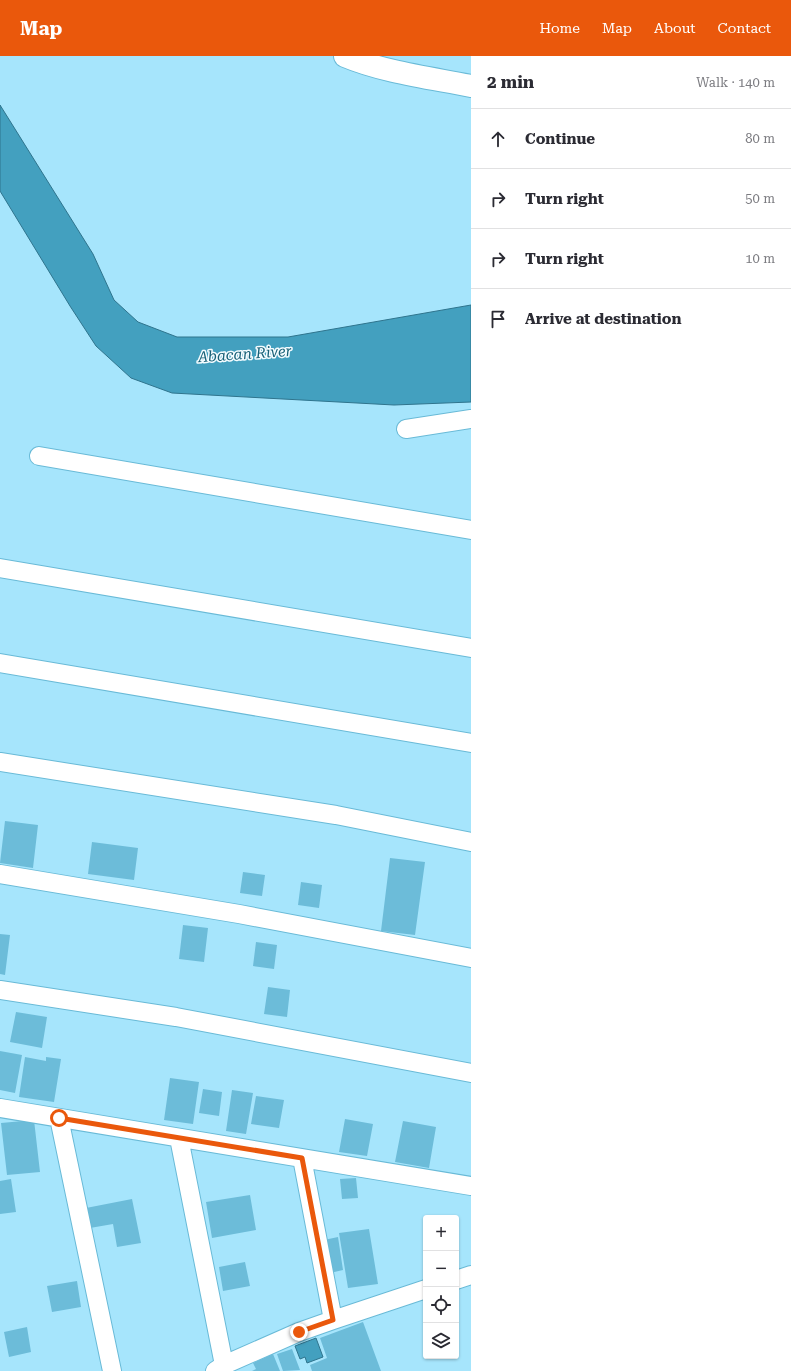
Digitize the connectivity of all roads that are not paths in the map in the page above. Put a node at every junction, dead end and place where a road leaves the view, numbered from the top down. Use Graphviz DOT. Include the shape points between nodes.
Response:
graph roads {
  1 [pos="345,56"];
  2 [pos="471,86"];
  3 [pos="471,419"];
  4 [pos="406,430"];
  5 [pos="39,456"];
  6 [pos="471,530"];
  7 [pos="0,568"];
  8 [pos="471,648"];
  9 [pos="0,662"];
  10 [pos="471,743"];
  11 [pos="0,762"];
  12 [pos="471,842"];
  13 [pos="0,874"];
  14 [pos="471,958"];
  15 [pos="0,990"];
  16 [pos="471,1073"];
  17 [pos="0,1108"];
  18 [pos="59,1118"];
  19 [pos="180,1138"];
  20 [pos="302,1158"];
  21 [pos="471,1186"];
  22 [pos="471,1275"];
  23 [pos="459,1279"];
  24 [pos="423,1291"];
  25 [pos="333,1320"];
  26 [pos="219,1368"];
  27 [pos="112,1371"];
  1 -- 2 [label="street" via="384,68"];
  3 -- 4 [label="street"];
  5 -- 6 [label="street"];
  7 -- 8 [label="street"];
  9 -- 10 [label="street"];
  11 -- 12 [label="street" via="336,815"];
  13 -- 14 [label="street" via="239,914"];
  15 -- 16 [label="street" via="176,1017"];
  17 -- 18 [label="street"];
  18 -- 19 [label="street"];
  18 -- 27 [label="street"];
  19 -- 20 [label="street"];
  19 -- 26 [label="street"];
  20 -- 21 [label="street"];
  20 -- 25 [label="street"];
  22 -- 23 [label="street"];
  24 -- 25 [label="street"];
  25 -- 26 [label="street" via="299,1332"];
}
